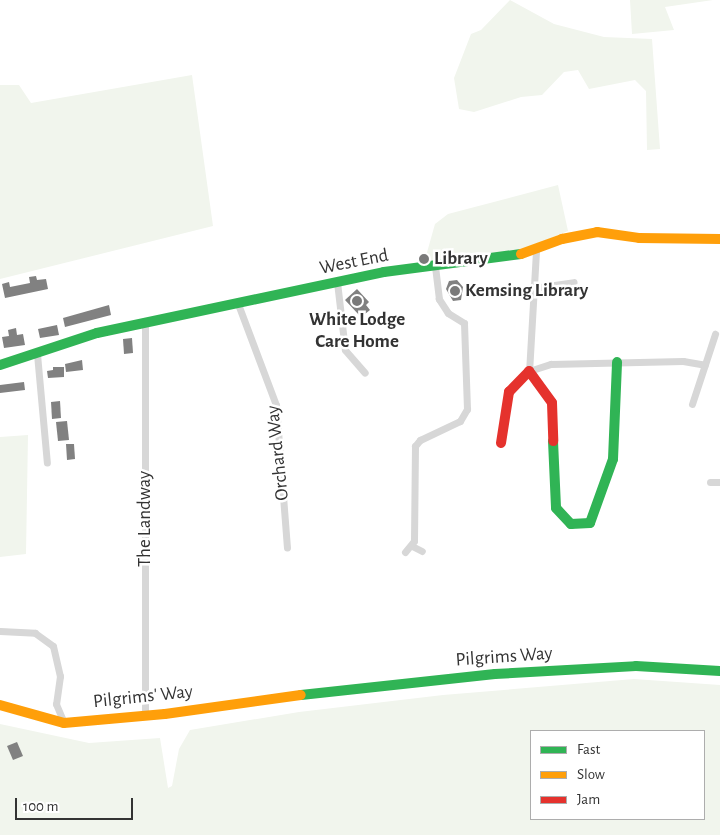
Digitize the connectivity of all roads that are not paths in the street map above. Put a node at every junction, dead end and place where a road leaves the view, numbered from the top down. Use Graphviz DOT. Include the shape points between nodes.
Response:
graph roads {
  1 [pos="720,239"];
  2 [pos="536,251"];
  3 [pos="435,268"];
  4 [pos="337,282"];
  5 [pos="574,282"];
  6 [pos="534,288"];
  7 [pos="238,304"];
  8 [pos="145,322"];
  9 [pos="715,334"];
  10 [pos="37,354"];
  11 [pos="616,362"];
  12 [pos="0,365"];
  13 [pos="705,365"];
  14 [pos="529,371"];
  15 [pos="365,373"];
  16 [pos="692,404"];
  17 [pos="501,443"];
  18 [pos="47,463"];
  19 [pos="710,482"];
  20 [pos="720,482"];
  21 [pos="412,546"];
  22 [pos="287,548"];
  23 [pos="422,551"];
  24 [pos="405,552"];
  25 [pos="0,631"];
  26 [pos="720,671"];
  27 [pos="292,696"];
  28 [pos="0,705"];
  29 [pos="145,715"];
  30 [pos="64,723"];
  1 -- 2 [label="street, West End" via="639,238 598,232 562,240"];
  2 -- 3 [label="street, West End"];
  2 -- 6 [label="street"];
  3 -- 4 [label="street, West End" via="384,272"];
  3 -- 21 [label="street" via="439,299 448,313 464,323 467,409 460,421 414,446"];
  4 -- 7 [label="street, West End"];
  4 -- 15 [label="street" via="345,350"];
  5 -- 6 [label="street"];
  6 -- 14 [label="street"];
  7 -- 8 [label="street, West End"];
  7 -- 22 [label="street, Orchard Way" via="276,405"];
  8 -- 10 [label="street, West End" via="97,332"];
  8 -- 29 [label="street, The Landway"];
  9 -- 13 [label="street"];
  10 -- 12 [label="street, West End"];
  10 -- 18 [label="street"];
  11 -- 13 [label="street" via="683,361"];
  11 -- 14 [label="street" via="551,364"];
  11 -- 14 [label="street" via="613,459 590,523 571,524 556,508 552,403"];
  13 -- 16 [label="street"];
  14 -- 17 [label="street" via="509,392"];
  19 -- 20 [label="street"];
  21 -- 23 [label="street"];
  21 -- 24 [label="street"];
  25 -- 30 [label="street" via="35,633 53,646 60,676 56,704"];
  26 -- 27 [label="street, Pilgrims Way" via="636,666 513,673"];
  27 -- 29 [label="street, Pilgrims' Way"];
  28 -- 30 [label="street, Pilgrims' Way"];
  29 -- 30 [label="street, Pilgrims' Way"];
}
